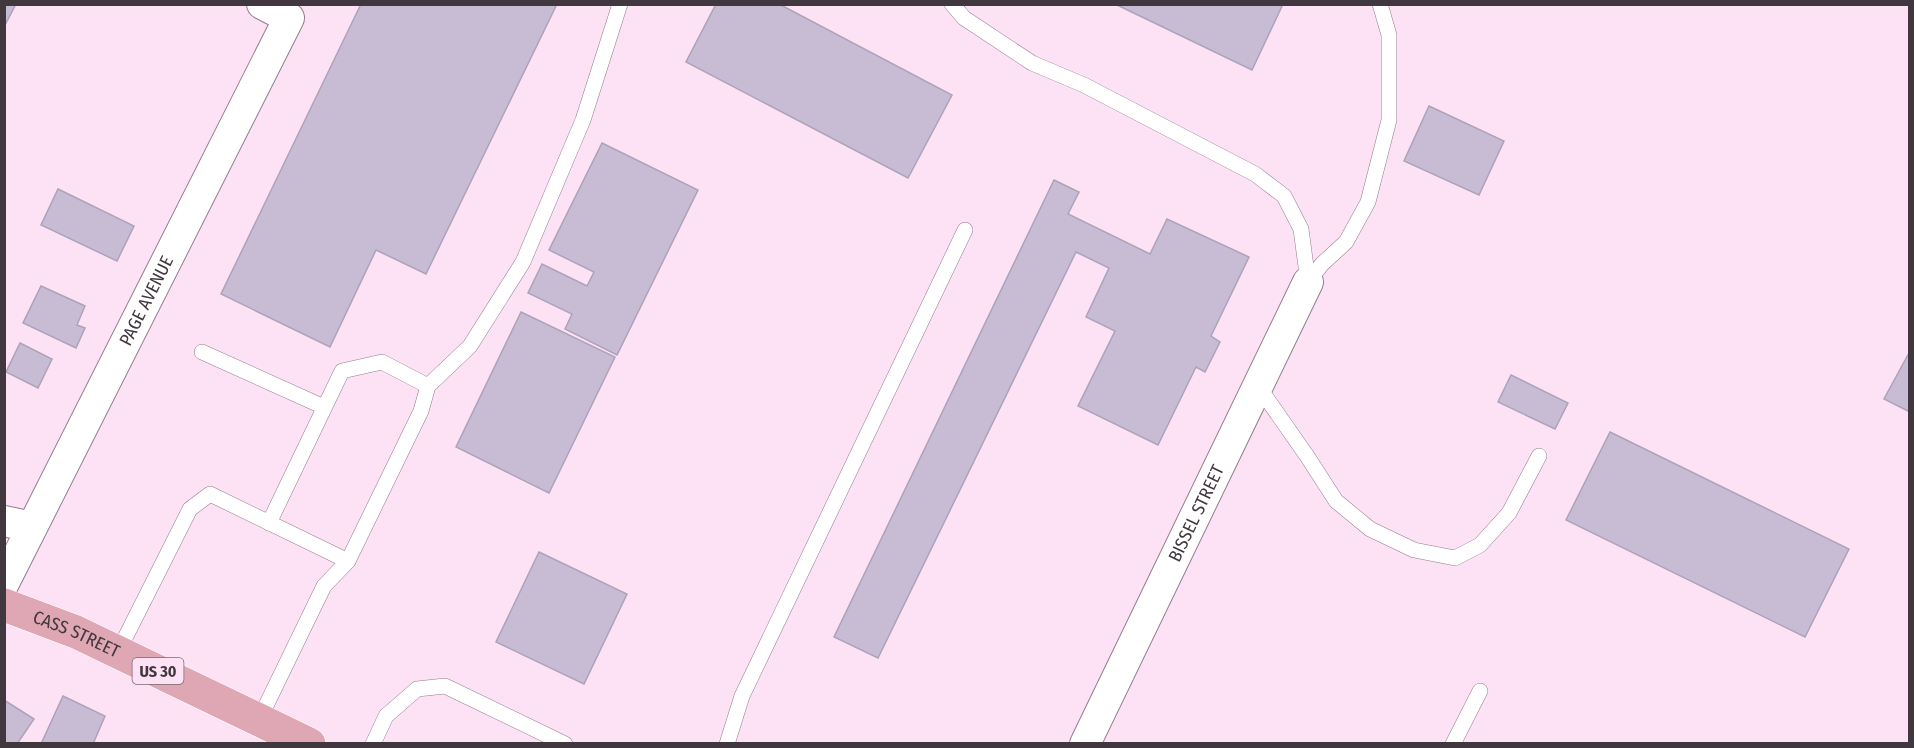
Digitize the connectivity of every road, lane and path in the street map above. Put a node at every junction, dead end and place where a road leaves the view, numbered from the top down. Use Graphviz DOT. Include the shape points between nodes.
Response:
graph roads {
  1 [pos="262,4"];
  2 [pos="620,4"];
  3 [pos="952,4"];
  4 [pos="1380,4"];
  5 [pos="965,230"];
  6 [pos="1308,282"];
  7 [pos="202,352"];
  8 [pos="428,386"];
  9 [pos="1258,386"];
  10 [pos="324,407"];
  11 [pos="1539,456"];
  12 [pos="269,523"];
  13 [pos="18,524"];
  14 [pos="348,561"];
  15 [pos="4,583"];
  16 [pos="4,605"];
  17 [pos="118,652"];
  18 [pos="1480,691"];
  19 [pos="259,720"];
  20 [pos="1092,741"];
  21 [pos="309,744"];
  22 [pos="373,744"];
  23 [pos="565,744"];
  24 [pos="727,744"];
  25 [pos="1453,744"];
  1 -- 13 [label="street, PAGE AVENUE" via="289,18"];
  2 -- 8 [label="lane" via="583,120 523,262 470,345"];
  3 -- 6 [label="lane" via="964,18 1032,63 1084,85 1255,174 1284,196 1301,229"];
  4 -- 6 [label="lane" via="1389,34 1389,120 1368,202 1346,242"];
  5 -- 24 [label="lane" via="741,696"];
  6 -- 9 [label="street, BISSEL STREET"];
  7 -- 10 [label="lane"];
  8 -- 10 [label="lane" via="382,362 342,370"];
  8 -- 14 [label="lane" via="421,411"];
  9 -- 11 [label="lane" via="1336,501 1370,529 1414,550 1455,558 1480,545 1509,513"];
  9 -- 20 [label="street, BISSEL STREET"];
  10 -- 12 [label="lane"];
  12 -- 14 [label="lane"];
  12 -- 17 [label="lane" via="210,494 190,509"];
  13 -- 15 [label="street, PAGE AVENUE"];
  14 -- 19 [label="lane" via="324,586"];
  16 -- 17 [label="main road, CASS STREET / US 30"];
  17 -- 19 [label="main road, CASS STREET / US 30"];
  18 -- 25 [label="lane"];
  19 -- 21 [label="main road, CASS STREET / US 30"];
  22 -- 23 [label="lane" via="386,716 417,689 445,686"];
}
